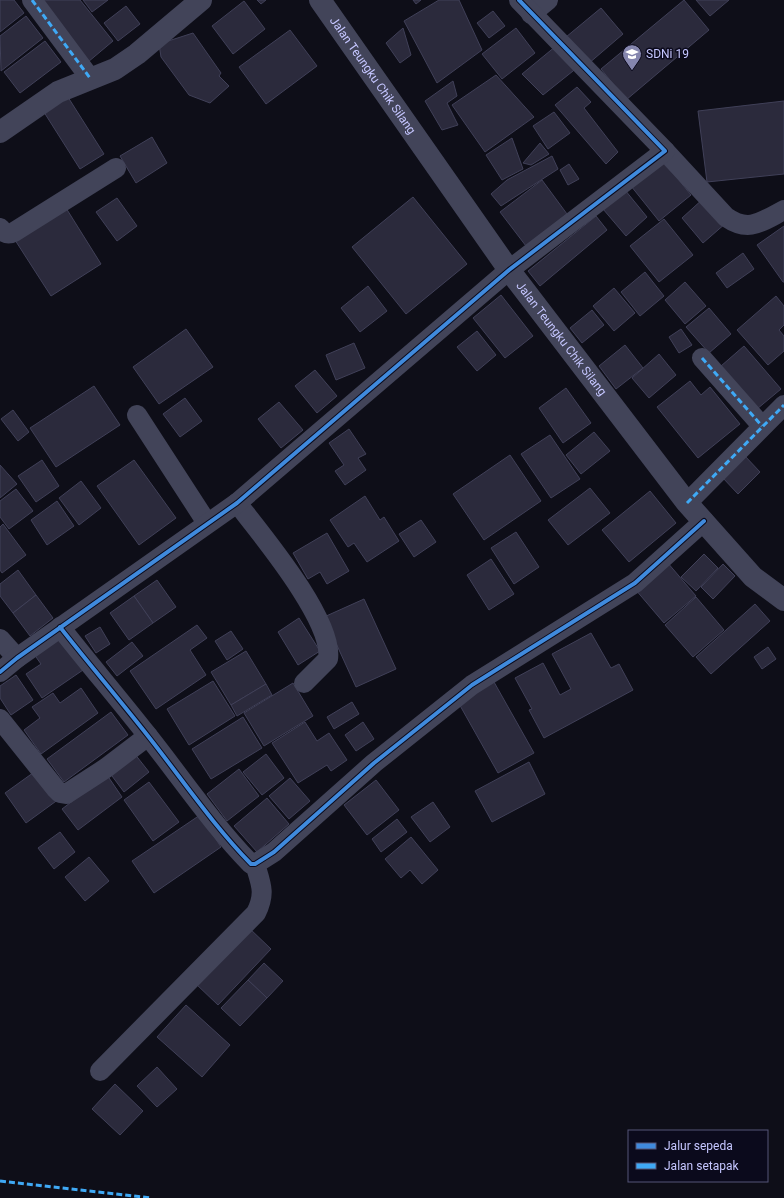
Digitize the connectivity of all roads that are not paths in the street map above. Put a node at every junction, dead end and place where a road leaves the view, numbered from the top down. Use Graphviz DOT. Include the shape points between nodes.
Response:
graph roads {
  1 [pos="32,0"];
  2 [pos="201,0"];
  3 [pos="320,0"];
  4 [pos="548,0"];
  5 [pos="525,7"];
  6 [pos="90,78"];
  7 [pos="0,132"];
  8 [pos="664,150"];
  9 [pos="116,168"];
  10 [pos="784,210"];
  11 [pos="0,228"];
  12 [pos="509,270"];
  13 [pos="702,358"];
  14 [pos="784,405"];
  15 [pos="137,415"];
  16 [pos="762,426"];
  17 [pos="237,503"];
  18 [pos="687,503"];
  19 [pos="704,521"];
  20 [pos="207,523"];
  21 [pos="784,600"];
  22 [pos="60,627"];
  23 [pos="0,639"];
  24 [pos="17,658"];
  25 [pos="0,672"];
  26 [pos="304,683"];
  27 [pos="0,719"];
  28 [pos="148,736"];
  29 [pos="255,864"];
  30 [pos="100,1071"];
  1 -- 6 [label="street"];
  2 -- 6 [label="street" via="115,70"];
  3 -- 12 [label="street, Jalan Teungku Chik Silang"];
  4 -- 5 [label="street"];
  5 -- 8 [label="street"];
  6 -- 7 [label="street" via="58,92"];
  8 -- 10 [label="street" via="726,217 734,222 742,226 757,224"];
  8 -- 12 [label="street"];
  9 -- 11 [label="street" via="14,232 6,233"];
  12 -- 17 [label="street"];
  12 -- 18 [label="street, Jalan Teungku Chik Silang"];
  13 -- 16 [label="street"];
  14 -- 16 [label="street"];
  15 -- 20 [label="street"];
  16 -- 18 [label="street"];
  17 -- 20 [label="street"];
  17 -- 26 [label="street" via="273,549 306,598 328,642 328,658"];
  18 -- 19 [label="street, Jalan Teungku Chik Silang"];
  19 -- 21 [label="street, Jalan Teungku Chik Silang" via="753,577"];
  19 -- 29 [label="street" via="635,583 472,685 374,763 274,852"];
  20 -- 22 [label="street"];
  22 -- 24 [label="street"];
  22 -- 28 [label="street"];
  23 -- 24 [label="street"];
  24 -- 25 [label="street"];
  27 -- 28 [label="street" via="56,790 66,794"];
  28 -- 29 [label="street" via="233,844 251,864"];
  29 -- 30 [label="street" via="262,885 262,900 256,913"];
}
